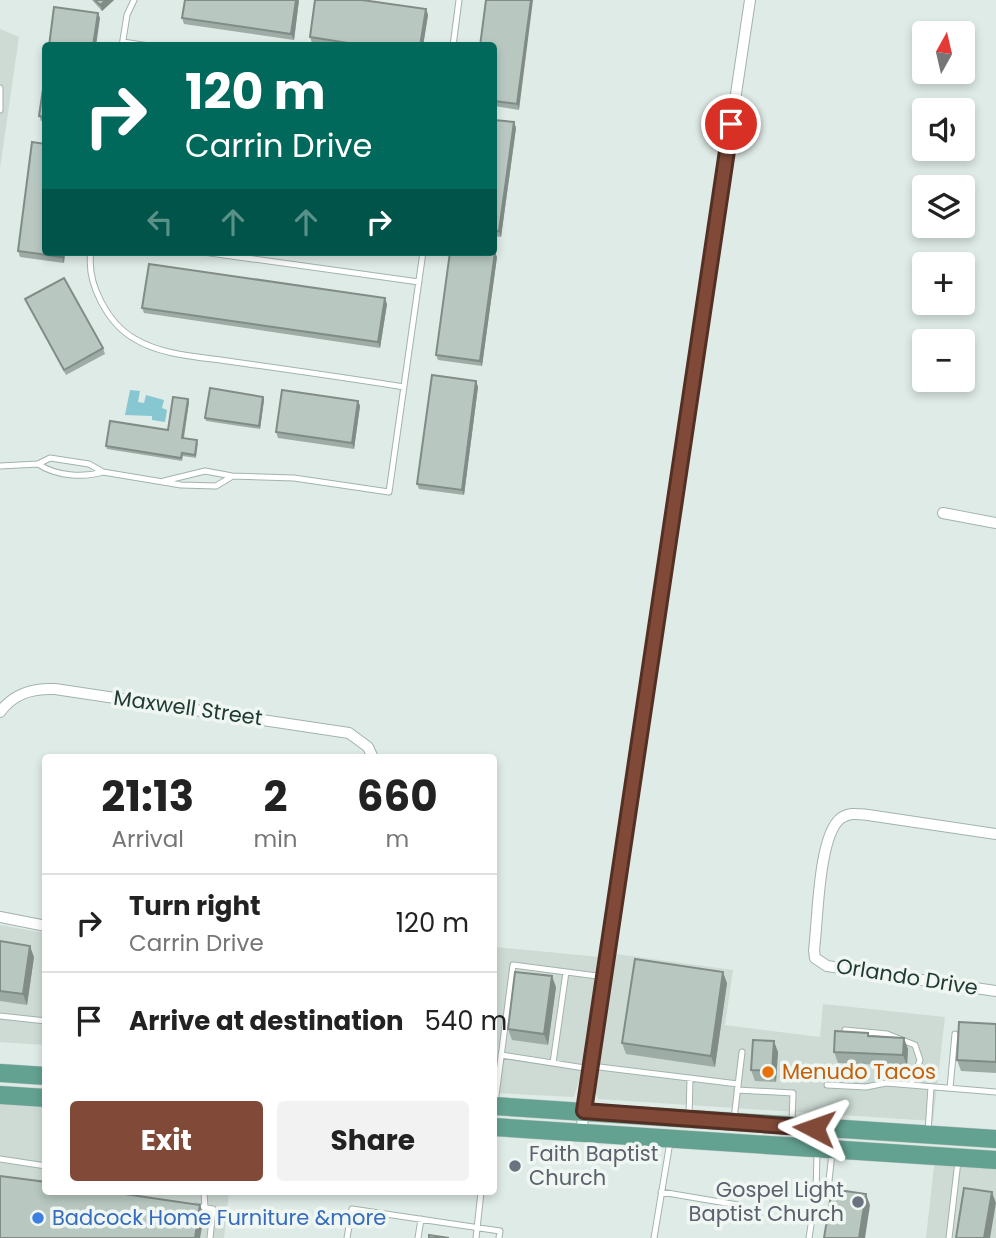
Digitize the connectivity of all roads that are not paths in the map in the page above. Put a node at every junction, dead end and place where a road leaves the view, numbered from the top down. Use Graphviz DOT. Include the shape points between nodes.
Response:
graph roads {
  1 [pos="134,0"];
  2 [pos="459,0"];
  3 [pos="750,0"];
  4 [pos="122,42"];
  5 [pos="454,42"];
  6 [pos="0,88"];
  7 [pos="0,110"];
  8 [pos="91,256"];
  9 [pos="232,256"];
  10 [pos="422,256"];
  11 [pos="419,282"];
  12 [pos="404,387"];
  13 [pos="38,464"];
  14 [pos="0,466"];
  15 [pos="103,472"];
  16 [pos="232,476"];
  17 [pos="164,481"];
  18 [pos="943,513"];
  19 [pos="996,523"];
  20 [pos="0,712"];
  21 [pos="370,754"];
  22 [pos="996,834"];
  23 [pos="0,917"];
  24 [pos="42,925"];
  25 [pos="566,972"];
  26 [pos="604,977"];
  27 [pos="996,991"];
  28 [pos="0,1016"];
  29 [pos="42,1021"];
  30 [pos="845,1030"];
  31 [pos="955,1034"];
  32 [pos="742,1052"];
  33 [pos="502,1055"];
  34 [pos="553,1063"];
  35 [pos="591,1067"];
  36 [pos="0,1073"];
  37 [pos="42,1076"];
  38 [pos="690,1078"];
  39 [pos="911,1085"];
  40 [pos="827,1086"];
  41 [pos="497,1087"];
  42 [pos="738,1087"];
  43 [pos="931,1087"];
  44 [pos="950,1088"];
  45 [pos="996,1092"];
  46 [pos="0,1095"];
  47 [pos="42,1098"];
  48 [pos="497,1106"];
  49 [pos="584,1111"];
  50 [pos="689,1119"];
  51 [pos="733,1122"];
  52 [pos="792,1126"];
  53 [pos="497,1127"];
  54 [pos="581,1132"];
  55 [pos="928,1135"];
  56 [pos="670,1138"];
  57 [pos="996,1139"];
  58 [pos="825,1149"];
  59 [pos="959,1158"];
  60 [pos="0,1159"];
  61 [pos="996,1160"];
  62 [pos="42,1165"];
  63 [pos="662,1192"];
  64 [pos="204,1195"];
  65 [pos="481,1195"];
  66 [pos="815,1203"];
  67 [pos="191,1205"];
  68 [pos="738,1205"];
  69 [pos="205,1208"];
  70 [pos="421,1219"];
  71 [pos="477,1227"];
  72 [pos="210,1238"];
  73 [pos="347,1238"];
  74 [pos="418,1238"];
  75 [pos="476,1238"];
  76 [pos="499,1238"];
  77 [pos="654,1238"];
  78 [pos="809,1238"];
  79 [pos="949,1238"];
  1 -- 4 [label="lane"];
  2 -- 5 [label="lane"];
  3 -- 26 [label="street"];
  6 -- 7 [label="lane"];
  8 -- 12 [label="lane" via="99,294 111,316 136,340 179,354"];
  9 -- 11 [label="lane"];
  10 -- 11 [label="lane"];
  11 -- 12 [label="lane"];
  12 -- 16 [label="lane" via="389,492 294,478"];
  13 -- 14 [label="lane"];
  13 -- 15 [label="lane" via="48,471 88,477"];
  13 -- 15 [label="lane" via="50,458 89,464"];
  15 -- 17 [label="lane"];
  16 -- 17 [label="lane" via="205,471"];
  16 -- 17 [label="lane" via="216,486"];
  18 -- 19 [label="street"];
  20 -- 21 [label="street, Maxwell Street" via="17,696 55,689 318,726 359,738"];
  22 -- 27 [label="street, Orlando Drive" via="847,814 834,826 826,855 814,950 818,961 854,971"];
  23 -- 24 [label="street"];
  25 -- 26 [label="lane"];
  25 -- 33 [label="lane" via="513,965"];
  25 -- 34 [label="lane"];
  26 -- 35 [label="street"];
  28 -- 29 [label="lane"];
  30 -- 39 [label="lane" via="887,1034 915,1045 920,1060"];
  31 -- 44 [label="lane"];
  32 -- 42 [label="lane"];
  33 -- 34 [label="lane"];
  33 -- 41 [label="lane"];
  34 -- 35 [label="lane"];
  35 -- 38 [label="lane"];
  35 -- 49 [label="street"];
  36 -- 37 [label="main road"];
  38 -- 42 [label="lane"];
  38 -- 50 [label="lane"];
  39 -- 40 [label="lane"];
  39 -- 43 [label="lane"];
  42 -- 51 [label="lane"];
  42 -- 52 [label="lane" via="793,1093"];
  43 -- 44 [label="lane"];
  43 -- 55 [label="lane"];
  44 -- 45 [label="lane"];
  46 -- 47 [label="main road"];
  48 -- 49 [label="main road"];
  49 -- 50 [label="main road"];
  49 -- 54 [label="street"];
  50 -- 51 [label="main road"];
  51 -- 52 [label="main road"];
  52 -- 55 [label="main road"];
  53 -- 54 [label="main road"];
  54 -- 56 [label="main road"];
  55 -- 57 [label="main road"];
  56 -- 58 [label="main road"];
  56 -- 63 [label="lane"];
  58 -- 59 [label="main road"];
  58 -- 66 [label="lane"];
  58 -- 66 [label="lane" via="828,1190"];
  59 -- 61 [label="main road"];
  59 -- 79 [label="lane"];
  60 -- 62 [label="lane"];
  63 -- 68 [label="lane"];
  63 -- 77 [label="lane"];
  64 -- 69 [label="lane"];
  65 -- 71 [label="lane"];
  66 -- 78 [label="lane"];
  67 -- 69 [label="lane"];
  69 -- 72 [label="lane" via="213,1209"];
  70 -- 71 [label="lane"];
  70 -- 73 [label="lane" via="352,1209"];
  70 -- 74 [label="lane"];
  71 -- 75 [label="lane"];
  71 -- 76 [label="lane" via="500,1231"];
}
